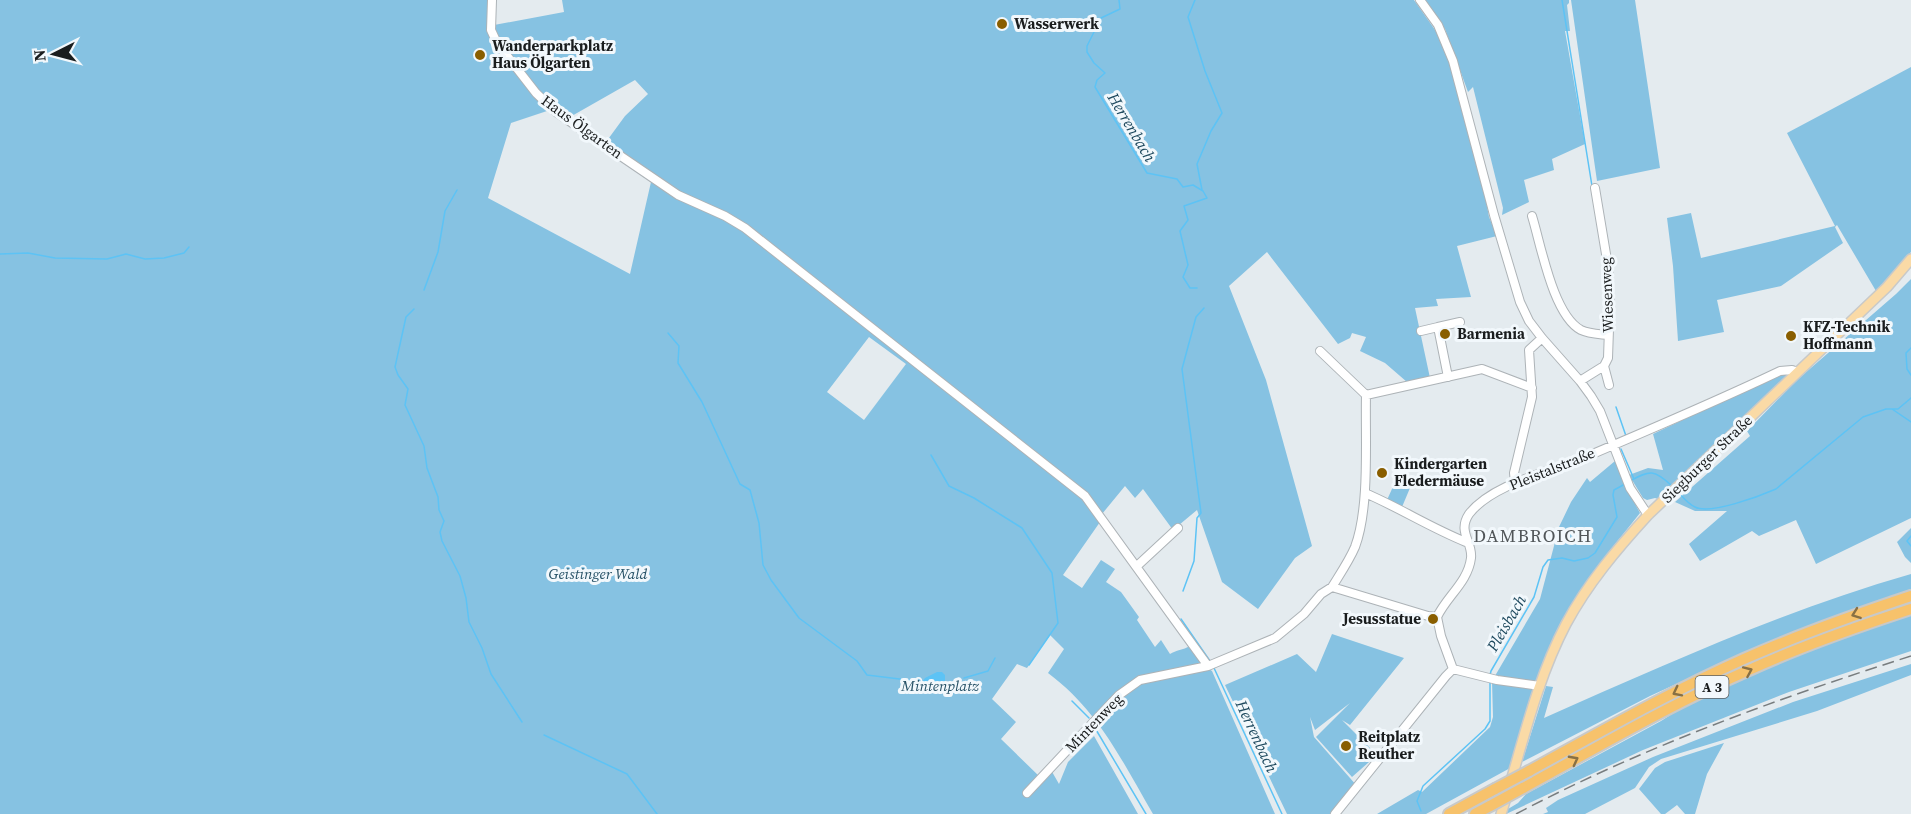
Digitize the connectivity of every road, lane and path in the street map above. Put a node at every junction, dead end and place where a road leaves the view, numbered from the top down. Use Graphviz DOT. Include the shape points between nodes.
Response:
graph roads {
  1 [pos="492,0"];
  2 [pos="1420,0"];
  3 [pos="1595,188"];
  4 [pos="1532,216"];
  5 [pos="1911,259"];
  6 [pos="1460,322"];
  7 [pos="1438,327"];
  8 [pos="1421,331"];
  9 [pos="1608,334"];
  10 [pos="1542,338"];
  11 [pos="1320,351"];
  12 [pos="1604,366"];
  13 [pos="1797,372"];
  14 [pos="1448,377"];
  15 [pos="1580,381"];
  16 [pos="1610,385"];
  17 [pos="1532,388"];
  18 [pos="1366,395"];
  19 [pos="1613,445"];
  20 [pos="1515,484"];
  21 [pos="1365,493"];
  22 [pos="1648,515"];
  23 [pos="1178,528"];
  24 [pos="1466,542"];
  25 [pos="1137,566"];
  26 [pos="1332,587"];
  27 [pos="1911,596"];
  28 [pos="1911,609"];
  29 [pos="1437,616"];
  30 [pos="1208,666"];
  31 [pos="1454,669"];
  32 [pos="1540,686"];
  33 [pos="1026,793"];
  34 [pos="1335,814"];
  35 [pos="1449,814"];
  36 [pos="1474,814"];
  37 [pos="1501,814"];
  1 -- 25 [label="street, Haus Ölgarten" via="491,30 497,43 555,112 657,181 746,228 1085,496"];
  2 -- 10 [label="street" via="1438,25 1453,61 1520,302"];
  3 -- 9 [label="street, Wiesenweg" via="1608,266"];
  4 -- 9 [label="street" via="1564,312 1580,329"];
  5 -- 13 [label="main road, Siegburger Straße"];
  6 -- 7 [label="street"];
  7 -- 8 [label="street"];
  7 -- 14 [label="street"];
  9 -- 12 [label="street, Wiesenweg"];
  10 -- 15 [label="street"];
  10 -- 17 [label="street" via="1529,350"];
  11 -- 18 [label="street"];
  12 -- 15 [label="street"];
  12 -- 16 [label="street, Wiesenweg"];
  13 -- 19 [label="street, Pleistalstraße" via="1780,371"];
  13 -- 22 [label="main road, Siegburger Straße"];
  14 -- 17 [label="street" via="1482,369"];
  14 -- 18 [label="street"];
  15 -- 19 [label="street" via="1600,411"];
  17 -- 20 [label="street"];
  18 -- 21 [label="street, Mintenweg"];
  19 -- 20 [label="street, Pleistalstraße"];
  19 -- 22 [label="street" via="1623,475"];
  20 -- 24 [label="street, Pleistalstraße" via="1475,507 1467,517"];
  21 -- 24 [label="street"];
  21 -- 26 [label="street, Mintenweg" via="1355,547"];
  22 -- 32 [label="main road, Siegburger Straße" via="1590,585 1566,624"];
  23 -- 25 [label="street"];
  24 -- 29 [label="street, Pleistalstraße" via="1471,560 1458,589"];
  25 -- 30 [label="street, Haus Ölgarten"];
  26 -- 29 [label="street"];
  26 -- 30 [label="street, Mintenweg" via="1275,638"];
  27 -- 35 [label="highway, A 3, one-way, bridge" via="1744,659"];
  36 -- 28 [label="highway, A 3, one-way, bridge" via="1748,670"];
  29 -- 31 [label="street"];
  30 -- 33 [label="street, Mintenweg" via="1140,680 1119,695"];
  31 -- 32 [label="street"];
  31 -- 34 [label="street"];
  32 -- 37 [label="main road"];
}
